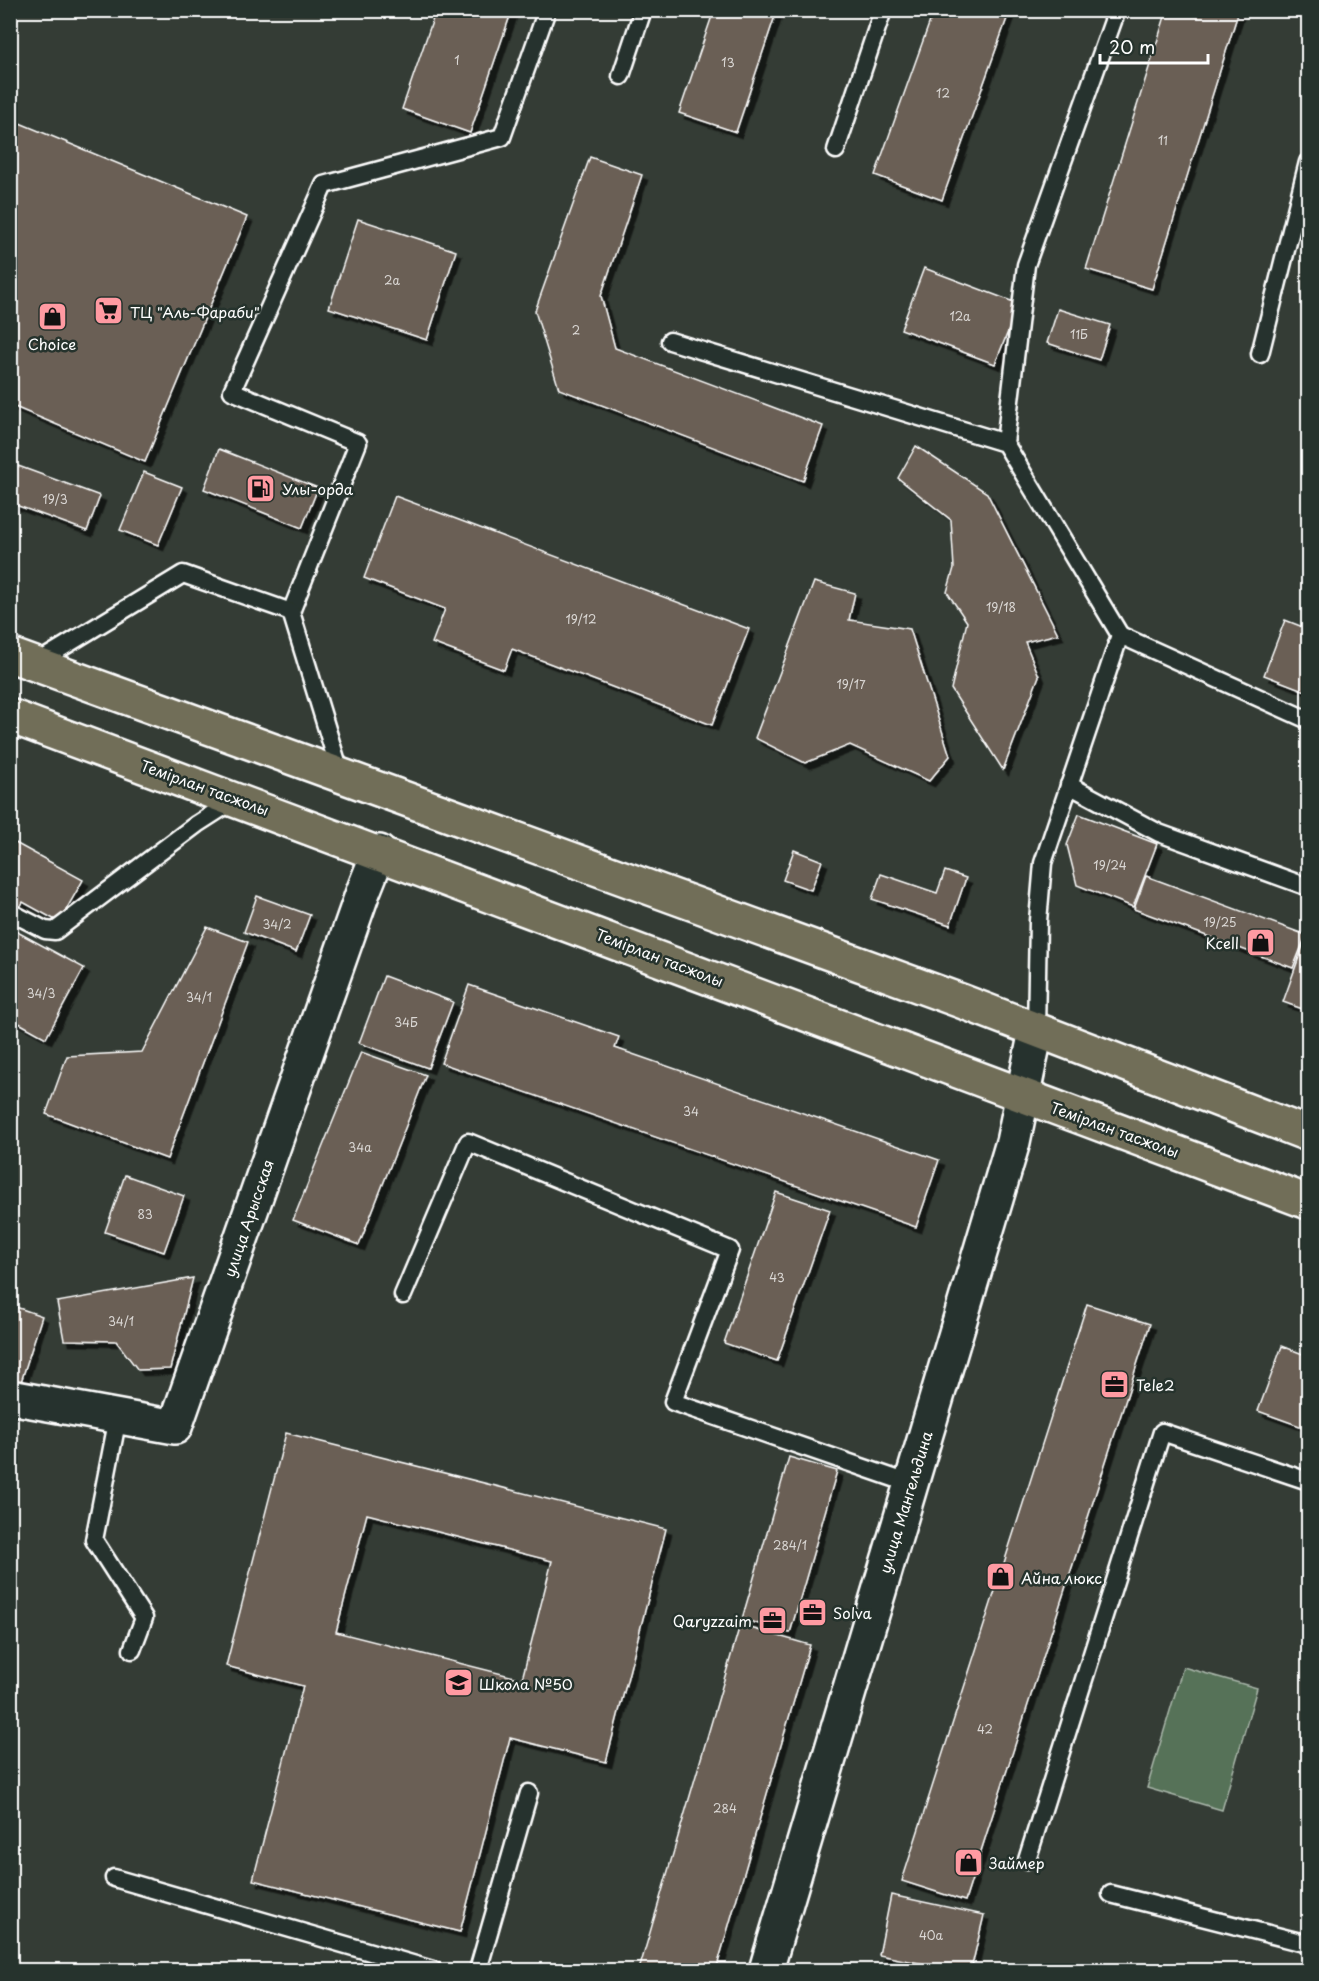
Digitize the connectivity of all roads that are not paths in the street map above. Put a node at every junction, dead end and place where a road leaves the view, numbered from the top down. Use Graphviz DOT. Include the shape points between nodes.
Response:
graph roads {
  1 [pos="547,10"];
  2 [pos="643,10"];
  3 [pos="883,10"];
  4 [pos="1117,10"];
  5 [pos="621,76"];
  6 [pos="836,150"];
  7 [pos="1308,162"];
  8 [pos="670,341"];
  9 [pos="1260,354"];
  10 [pos="1005,443"];
  11 [pos="291,612"];
  12 [pos="1120,635"];
  13 [pos="23,660"];
  14 [pos="10,716"];
  15 [pos="1308,720"];
  16 [pos="341,775"];
  17 [pos="1070,785"];
  18 [pos="237,799"];
  19 [pos="379,852"];
  20 [pos="1308,887"];
  21 [pos="16,915"];
  22 [pos="1036,1031"];
  23 [pos="1024,1095"];
  24 [pos="1308,1134"];
  25 [pos="1308,1202"];
  26 [pos="403,1295"];
  27 [pos="10,1397"];
  28 [pos="118,1417"];
  29 [pos="1308,1481"];
  30 [pos="910,1484"];
  31 [pos="132,1650"];
  32 [pos="529,1793"];
  33 [pos="1027,1860"];
  34 [pos="114,1878"];
  35 [pos="1112,1894"];
  36 [pos="1308,1944"];
  37 [pos="433,1971"];
  38 [pos="478,1971"];
  39 [pos="766,1971"];
  1 -- 11 [label="lane" via="502,136 324,185 232,391 358,443"];
  2 -- 5 [label="lane"];
  3 -- 6 [label="lane"];
  4 -- 10 [label="lane" via="1026,266"];
  7 -- 9 [label="lane"];
  8 -- 10 [label="lane"];
  10 -- 12 [label="lane"];
  11 -- 13 [label="lane" via="183,574"];
  11 -- 16 [label="lane"];
  12 -- 15 [label="lane"];
  12 -- 17 [label="lane"];
  13 -- 16 [label="main road"];
  14 -- 18 [label="main road, Темірлан тасжолы"];
  16 -- 22 [label="main road"];
  17 -- 20 [label="lane" via="1159,833"];
  17 -- 22 [label="lane" via="1043,863"];
  18 -- 19 [label="main road, Темірлан тасжолы"];
  18 -- 21 [label="lane" via="197,824 55,931"];
  19 -- 23 [label="main road, Темірлан тасжолы"];
  19 -- 28 [label="street, улица Арысская" via="175,1427"];
  22 -- 23 [label="street, улица Мангельдина"];
  22 -- 24 [label="main road"];
  23 -- 25 [label="main road, Темірлан тасжолы"];
  23 -- 30 [label="street, улица Мангельдина"];
  26 -- 30 [label="lane" via="468,1142 730,1250 673,1402"];
  27 -- 28 [label="street, улица Арысская"];
  28 -- 31 [label="lane" via="94,1540 144,1618"];
  29 -- 33 [label="lane" via="1161,1432"];
  30 -- 39 [label="street, улица Мангельдина"];
  32 -- 38 [label="lane"];
  34 -- 37 [label="lane"];
  35 -- 36 [label="lane"];
}
